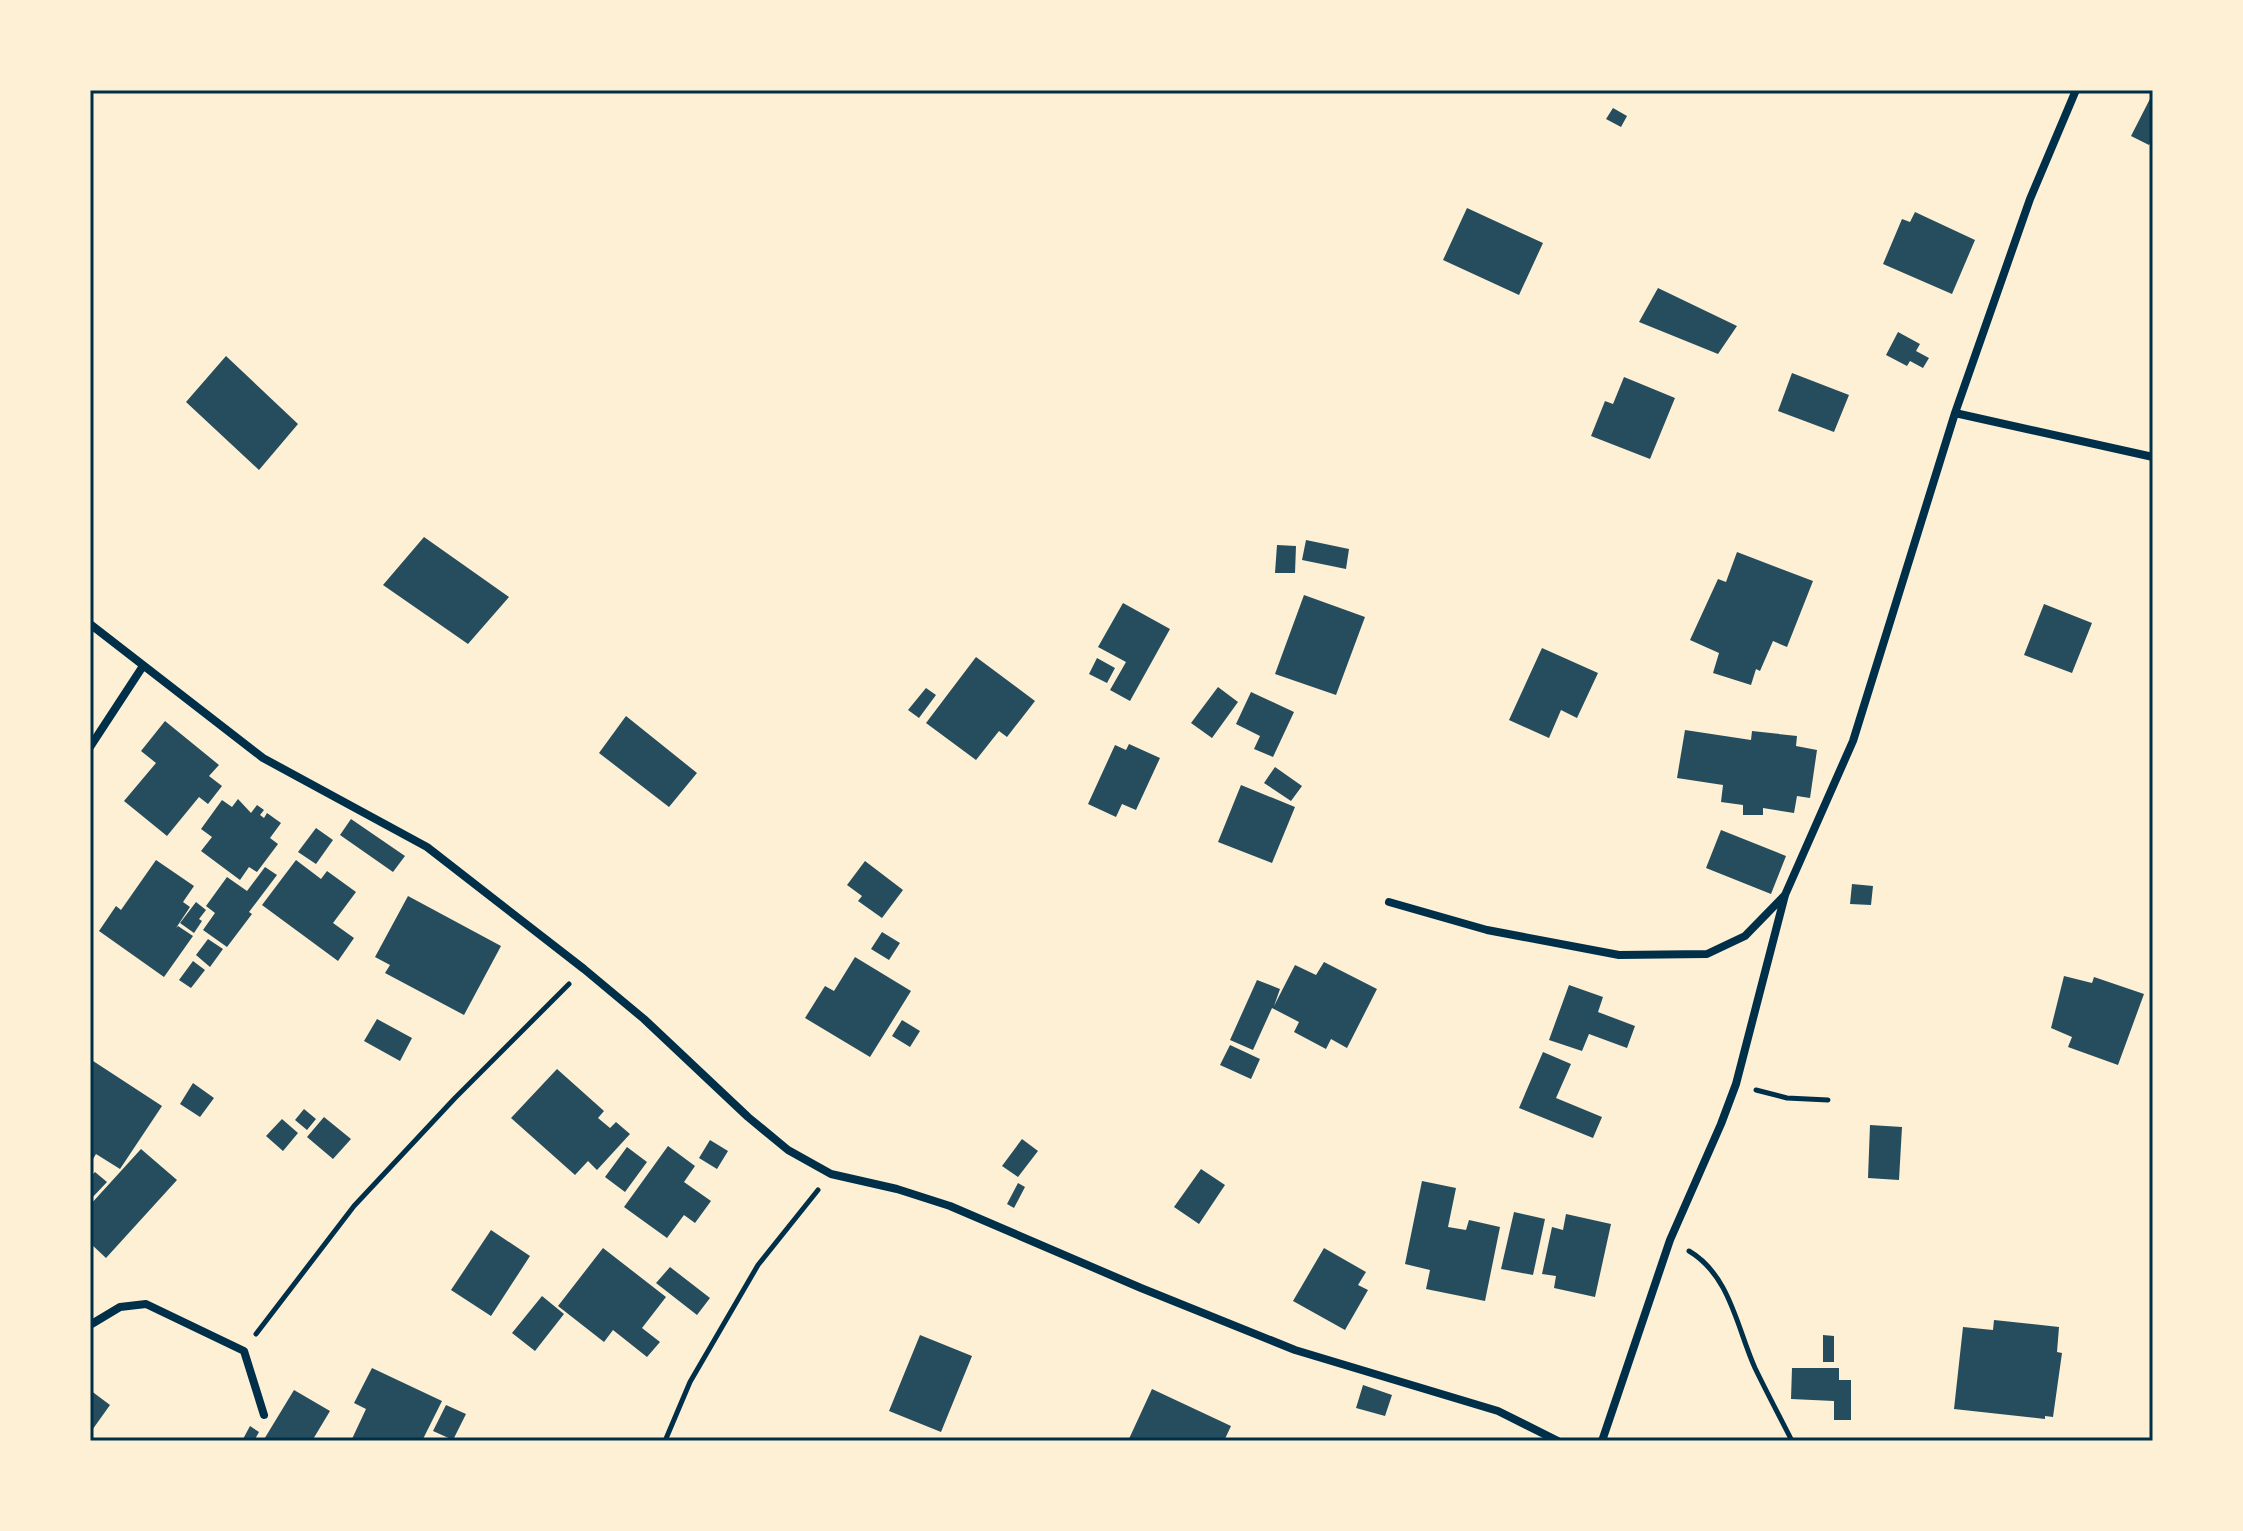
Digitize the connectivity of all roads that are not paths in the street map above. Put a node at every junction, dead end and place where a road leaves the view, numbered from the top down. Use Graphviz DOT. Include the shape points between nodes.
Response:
graph roads {
  1 [pos="2076,90"];
  2 [pos="1955,413"];
  3 [pos="2153,457"];
  4 [pos="90,624"];
  5 [pos="143,666"];
  6 [pos="90,747"];
  7 [pos="1785,895"];
  8 [pos="1389,902"];
  9 [pos="90,1325"];
  10 [pos="264,1415"];
  11 [pos="1558,1441"];
  12 [pos="1602,1441"];
  1 -- 2 [label="street" via="2030,199"];
  2 -- 3 [label="street"];
  2 -- 7 [label="street" via="1853,741"];
  4 -- 5 [label="street"];
  5 -- 6 [label="street"];
  5 -- 11 [label="street" via="263,758 427,847 644,1019 788,1150 831,1174 950,1206 1295,1350 1498,1411"];
  7 -- 8 [label="street" via="1745,936 1707,954 1619,955 1487,930"];
  7 -- 12 [label="street" via="1736,1084 1670,1240"];
  9 -- 10 [label="street" via="120,1307 146,1304 244,1351"];
}
